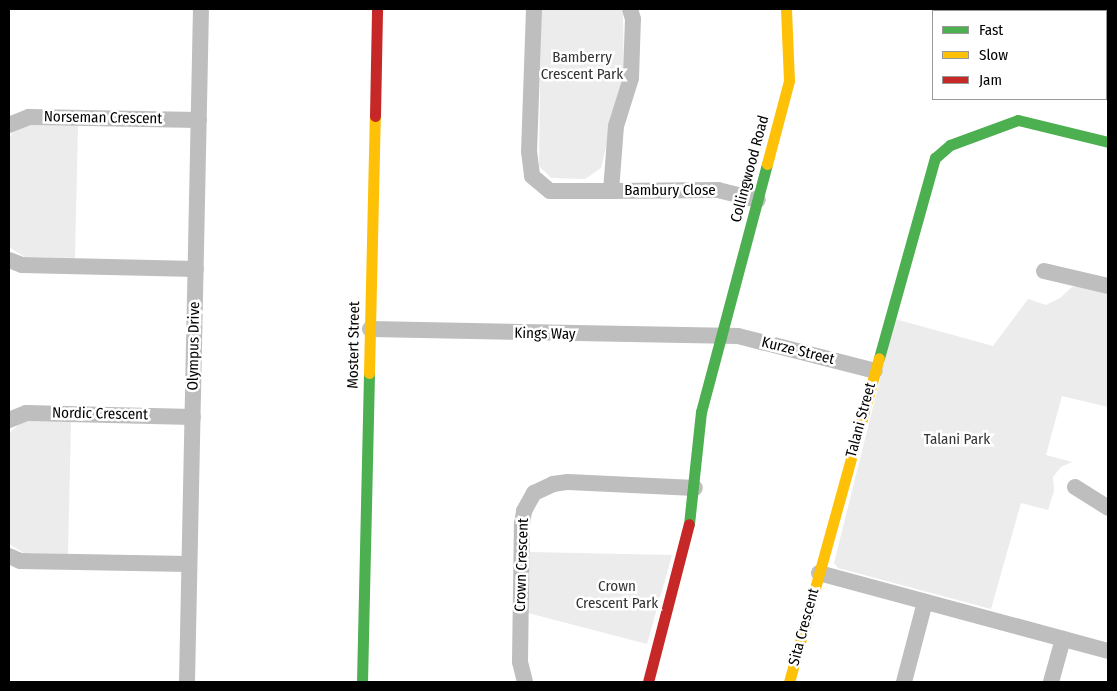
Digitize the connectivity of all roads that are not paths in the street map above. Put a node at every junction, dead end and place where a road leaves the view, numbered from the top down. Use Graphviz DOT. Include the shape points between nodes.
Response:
graph roads {
  1 [pos="201,9"];
  2 [pos="377,9"];
  3 [pos="534,9"];
  4 [pos="630,9"];
  5 [pos="786,9"];
  6 [pos="199,120"];
  7 [pos="9,124"];
  8 [pos="1108,142"];
  9 [pos="611,191"];
  10 [pos="758,200"];
  11 [pos="9,260"];
  12 [pos="196,269"];
  13 [pos="1044,270"];
  14 [pos="1108,286"];
  15 [pos="370,329"];
  16 [pos="721,335"];
  17 [pos="875,371"];
  18 [pos="193,416"];
  19 [pos="9,420"];
  20 [pos="1075,487"];
  21 [pos="695,488"];
  22 [pos="1108,508"];
  23 [pos="9,556"];
  24 [pos="189,564"];
  25 [pos="819,573"];
  26 [pos="925,602"];
  27 [pos="1063,639"];
  28 [pos="1108,651"];
  29 [pos="187,682"];
  30 [pos="362,682"];
  31 [pos="525,682"];
  32 [pos="648,682"];
  33 [pos="789,682"];
  34 [pos="904,682"];
  35 [pos="1051,682"];
  1 -- 6 [label="street, Olympus Drive"];
  2 -- 15 [label="street, Mostert Street"];
  3 -- 9 [label="street, Bambury Close" via="529,151 532,176 550,191"];
  4 -- 9 [label="street, Bambury Close" via="633,19 631,78 616,126"];
  5 -- 10 [label="street, Collingwood Road" via="789,80"];
  6 -- 7 [label="street, Norseman Crescent" via="29,117"];
  6 -- 12 [label="street, Olympus Drive"];
  8 -- 17 [label="street, Talani Street" via="1018,120 939,152 932,165"];
  9 -- 10 [label="street, Bambury Close" via="718,190"];
  10 -- 16 [label="street, Collingwood Road"];
  11 -- 12 [label="street" via="22,265"];
  12 -- 18 [label="street, Olympus Drive"];
  13 -- 14 [label="street"];
  15 -- 16 [label="street, Kings Way"];
  15 -- 30 [label="street, Mostert Street"];
  16 -- 17 [label="street, Kurze Street" via="738,336"];
  16 -- 21 [label="street" via="701,412"];
  17 -- 25 [label="street, Talani Street"];
  18 -- 19 [label="street, Nordic Crescent" via="26,413"];
  18 -- 24 [label="street, Olympus Drive"];
  20 -- 22 [label="street"];
  21 -- 31 [label="street, Crown Crescent" via="568,482 541,488 534,493 524,511 522,524 520,662"];
  21 -- 32 [label="street" via="693,508"];
  23 -- 24 [label="street" via="20,561"];
  24 -- 29 [label="street, Olympus Drive"];
  25 -- 26 [label="street"];
  25 -- 33 [label="street, Sita Crescent"];
  26 -- 27 [label="street"];
  26 -- 34 [label="street"];
  27 -- 28 [label="street"];
  27 -- 35 [label="street"];
}
